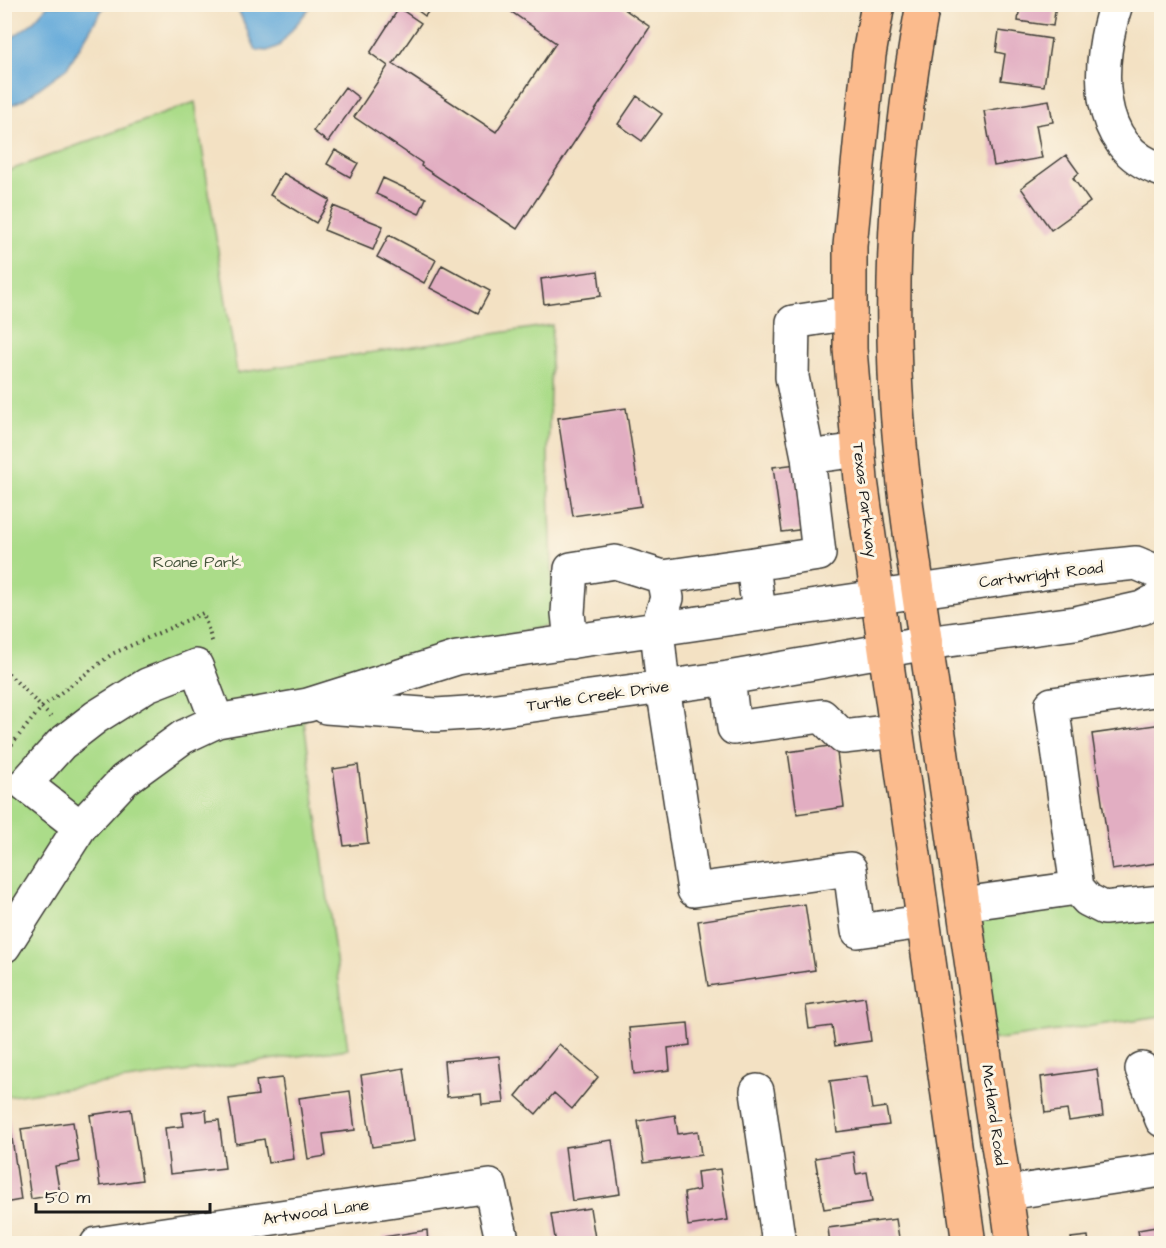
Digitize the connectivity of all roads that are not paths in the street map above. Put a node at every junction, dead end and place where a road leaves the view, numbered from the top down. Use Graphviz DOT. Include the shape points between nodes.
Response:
graph roads {
  1 [pos="878,4"];
  2 [pos="922,4"];
  3 [pos="1116,4"];
  4 [pos="1161,170"];
  5 [pos="850,313"];
  6 [pos="859,450"];
  7 [pos="808,457"];
  8 [pos="753,564"];
  9 [pos="1161,574"];
  10 [pos="663,577"];
  11 [pos="919,590"];
  12 [pos="877,596"];
  13 [pos="1161,597"];
  14 [pos="759,614"];
  15 [pos="657,629"];
  16 [pos="571,642"];
  17 [pos="927,644"];
  18 [pos="885,651"];
  19 [pos="728,678"];
  20 [pos="663,687"];
  21 [pos="1161,689"];
  22 [pos="308,705"];
  23 [pos="217,721"];
  24 [pos="896,731"];
  25 [pos="80,827"];
  26 [pos="1077,888"];
  27 [pos="1161,902"];
  28 [pos="963,904"];
  29 [pos="922,922"];
  30 [pos="4,946"];
  31 [pos="1142,1069"];
  32 [pos="757,1091"];
  33 [pos="1161,1120"];
  34 [pos="1161,1170"];
  35 [pos="1006,1193"];
  36 [pos="97,1244"];
  37 [pos="503,1244"];
  38 [pos="779,1244"];
  39 [pos="969,1244"];
  40 [pos="1013,1244"];
  1 -- 5 [label="main road, Texas Parkway" via="849,246"];
  2 -- 11 [label="main road" via="900,158 894,280 897,407"];
  3 -- 4 [label="street" via="1102,78 1106,109 1129,151"];
  5 -- 6 [label="main road, Texas Parkway"];
  5 -- 7 [label="street" via="793,322 792,377"];
  6 -- 7 [label="street"];
  6 -- 12 [label="main road, Texas Parkway"];
  7 -- 8 [label="street" via="819,554"];
  8 -- 10 [label="street"];
  8 -- 14 [label="street"];
  9 -- 11 [label="street, Cartwright Road" via="1136,563"];
  10 -- 15 [label="street" via="667,598"];
  10 -- 16 [label="street" via="615,562 572,569 568,613"];
  11 -- 12 [label="street, Cartwright Road"];
  11 -- 17 [label="main road"];
  12 -- 14 [label="street, Turtle Creek Drive"];
  12 -- 18 [label="main road, Texas Parkway"];
  13 -- 17 [label="street" via="1142,609"];
  14 -- 15 [label="street, Turtle Creek Drive"];
  15 -- 16 [label="street, Turtle Creek Drive"];
  15 -- 20 [label="street"];
  16 -- 22 [label="street, Turtle Creek Drive" via="457,658"];
  17 -- 18 [label="street, Turtle Creek Drive"];
  17 -- 28 [label="main road"];
  18 -- 19 [label="street, Turtle Creek Drive"];
  18 -- 24 [label="main road, Texas Parkway"];
  19 -- 20 [label="street, Turtle Creek Drive"];
  19 -- 24 [label="street" via="734,728 822,716 843,737"];
  20 -- 22 [label="street, Turtle Creek Drive" via="436,715"];
  20 -- 29 [label="street" via="694,890 850,868 858,931"];
  21 -- 26 [label="street" via="1052,704"];
  22 -- 23 [label="street, Turtle Creek Drive"];
  23 -- 25 [label="street, Turtle Creek Drive" via="183,737 124,780"];
  23 -- 25 [label="street" via="196,666 147,685 96,717 69,738 25,784"];
  24 -- 29 [label="main road, Texas Parkway"];
  25 -- 30 [label="street, Turtle Creek Drive"];
  26 -- 27 [label="street" via="1088,900 1104,908"];
  26 -- 28 [label="street"];
  28 -- 35 [label="main road, McHard Road"];
  29 -- 39 [label="main road, Texas Parkway"];
  31 -- 33 [label="street"];
  32 -- 38 [label="street"];
  34 -- 35 [label="street"];
  35 -- 40 [label="main road, McHard Road"];
  36 -- 37 [label="street, Artwood Lane" via="490,1186"];
}
